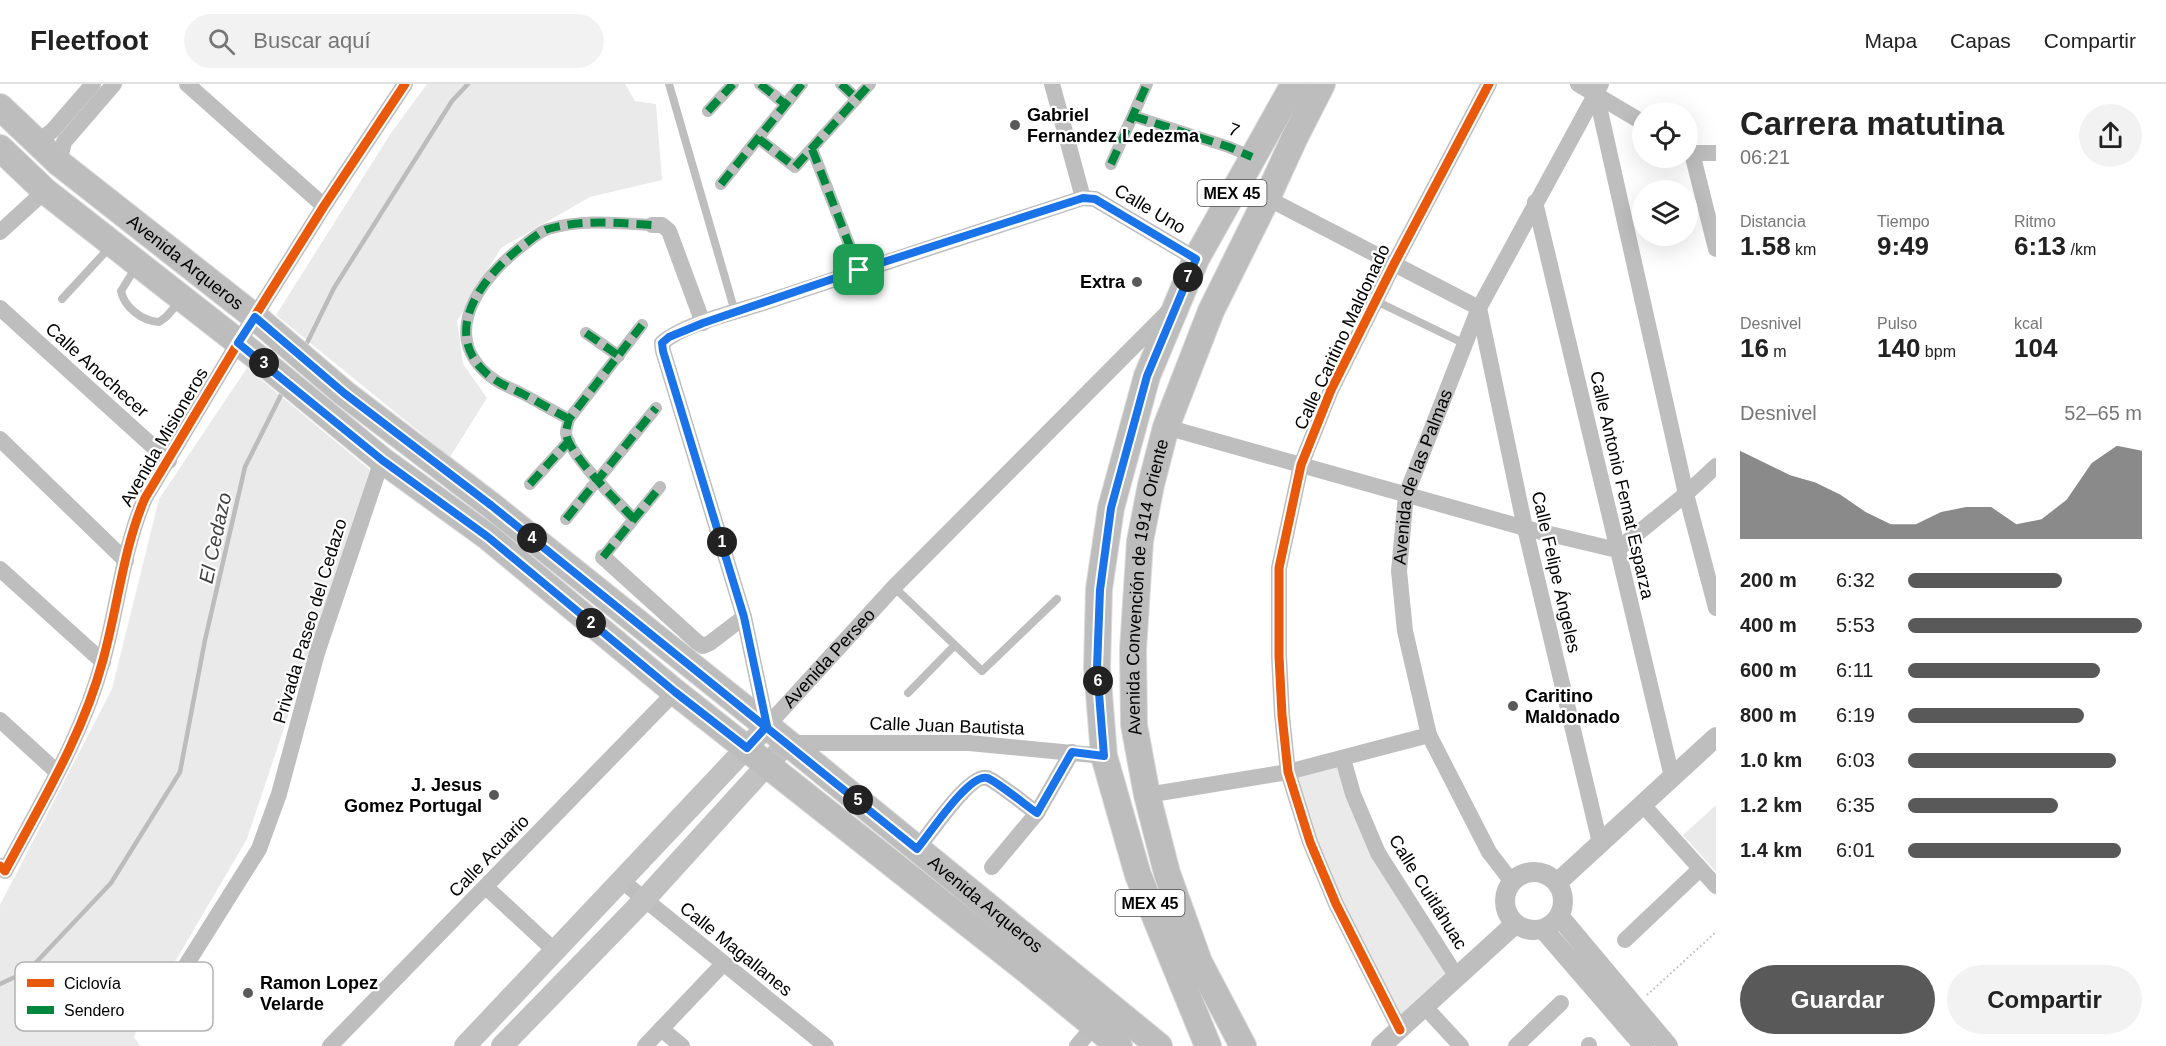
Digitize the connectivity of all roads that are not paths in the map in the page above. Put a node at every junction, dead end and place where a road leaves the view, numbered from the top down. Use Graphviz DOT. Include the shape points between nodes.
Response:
graph roads {
  1 [pos="93,84"];
  2 [pos="114,84"];
  3 [pos="187,84"];
  4 [pos="669,84"];
  5 [pos="733,84"];
  6 [pos="760,84"];
  7 [pos="802,84"];
  8 [pos="841,84"];
  9 [pos="870,84"];
  10 [pos="1052,84"];
  11 [pos="1147,84"];
  12 [pos="1294,84"];
  13 [pos="1322,84"];
  14 [pos="1489,84"];
  15 [pos="1578,84"];
  16 [pos="402,85"];
  17 [pos="1598,88"];
  18 [pos="857,99"];
  19 [pos="785,104"];
  20 [pos="85,105"];
  21 [pos="0,107"];
  22 [pos="708,111"];
  23 [pos="1632,114"];
  24 [pos="1133,116"];
  25 [pos="759,139"];
  26 [pos="37,143"];
  27 [pos="0,148"];
  28 [pos="812,149"];
  29 [pos="1698,152"];
  30 [pos="1716,153"];
  31 [pos="1252,157"];
  32 [pos="59,163"];
  33 [pos="1111,164"];
  34 [pos="1694,168"];
  35 [pos="721,184"];
  36 [pos="45,191"];
  37 [pos="1083,198"];
  38 [pos="1267,198"];
  39 [pos="1536,202"];
  40 [pos="324,206"];
  41 [pos="652,225"];
  42 [pos="0,232"];
  43 [pos="113,244"];
  44 [pos="1716,249"];
  45 [pos="1196,259"];
  46 [pos="138,264"];
  47 [pos="1394,264"];
  48 [pos="859,270"];
  49 [pos="182,298"];
  50 [pos="62,299"];
  51 [pos="1376,301"];
  52 [pos="1176,304"];
  53 [pos="0,308"];
  54 [pos="1479,308"];
  55 [pos="735,312"];
  56 [pos="261,323"];
  57 [pos="703,323"];
  58 [pos="642,325"];
  59 [pos="586,333"];
  60 [pos="1466,344"];
  61 [pos="245,348"];
  62 [pos="619,356"];
  63 [pos="656,408"];
  64 [pos="569,419"];
  65 [pos="1166,427"];
  66 [pos="0,439"];
  67 [pos="569,441"];
  68 [pos="382,460"];
  69 [pos="169,461"];
  70 [pos="1301,465"];
  71 [pos="1716,466"];
  72 [pos="597,481"];
  73 [pos="530,484"];
  74 [pos="660,487"];
  75 [pos="1686,494"];
  76 [pos="1406,495"];
  77 [pos="566,519"];
  78 [pos="634,519"];
  79 [pos="1525,528"];
  80 [pos="1617,550"];
  81 [pos="603,557"];
  82 [pos="126,561"];
  83 [pos="0,569"];
  84 [pos="894,587"];
  85 [pos="1057,599"];
  86 [pos="1716,608"];
  87 [pos="744,617"];
  88 [pos="955,645"];
  89 [pos="103,662"];
  90 [pos="675,692"];
  91 [pos="908,693"];
  92 [pos="0,720"];
  93 [pos="767,726"];
  94 [pos="1429,735"];
  95 [pos="1716,737"];
  96 [pos="787,743"];
  97 [pos="747,748"];
  98 [pos="1072,752"];
  99 [pos="1104,756"];
  100 [pos="1343,759"];
  101 [pos="767,764"];
  102 [pos="57,772"];
  103 [pos="1288,772"];
  104 [pos="1672,777"];
  105 [pos="1147,795"];
  106 [pos="1643,805"];
  107 [pos="1037,813"];
  108 [pos="1600,843"];
  109 [pos="917,849"];
  110 [pos="992,867"];
  111 [pos="1700,869"];
  112 [pos="2,872"];
  113 [pos="622,881"];
  114 [pos="1512,882"];
  115 [pos="1557,883"];
  116 [pos="1716,886"];
  117 [pos="487,888"];
  118 [pos="645,899"];
  119 [pos="1559,916"];
  120 [pos="1515,924"];
  121 [pos="1543,929"];
  122 [pos="1625,940"];
  123 [pos="555,951"];
  124 [pos="188,962"];
  125 [pos="723,964"];
  126 [pos="1457,977"];
  127 [pos="1562,1003"];
  128 [pos="1425,1007"];
  129 [pos="1094,1026"];
  130 [pos="661,1029"];
  131 [pos="1400,1030"];
  132 [pos="330,1046"];
  133 [pos="465,1046"];
  134 [pos="502,1046"];
  135 [pos="645,1046"];
  136 [pos="682,1046"];
  137 [pos="826,1046"];
  138 [pos="1077,1046"];
  139 [pos="1119,1046"];
  140 [pos="1159,1046"];
  141 [pos="1208,1046"];
  142 [pos="1243,1046"];
  143 [pos="1381,1046"];
  144 [pos="1461,1046"];
  145 [pos="1516,1046"];
  146 [pos="1644,1046"];
  147 [pos="1668,1046"];
  1 -- 20 [label="street"];
  2 -- 20 [label="street"];
  3 -- 40 [label="street"];
  4 -- 55 [label="lane"];
  5 -- 22 [label="street"];
  6 -- 19 [label="street"];
  7 -- 19 [label="street"];
  8 -- 18 [label="street"];
  9 -- 18 [label="street"];
  10 -- 37 [label="street"];
  11 -- 24 [label="street"];
  12 -- 31 [label="main road, Avenida Convención de 1914 Oriente / MEX 45"];
  13 -- 38 [label="main road, Avenida Convención de 1914 Oriente / MEX 45"];
  14 -- 47 [label="street, Calle Caritino Maldonado"];
  15 -- 17 [label="street"];
  16 -- 40 [label="street, Avenida Misioneros"];
  17 -- 23 [label="street"];
  17 -- 39 [label="street, Avenida de las Palmas"];
  17 -- 75 [label="street"];
  18 -- 28 [label="street"];
  19 -- 25 [label="street"];
  20 -- 26 [label="street"];
  20 -- 32 [label="street" via="64,141"];
  21 -- 26 [label="main road, Avenida Arqueros"];
  24 -- 31 [label="street, 7"];
  24 -- 33 [label="street"];
  25 -- 28 [label="street" via="795,167"];
  25 -- 35 [label="street"];
  26 -- 32 [label="main road, Avenida Arqueros"];
  27 -- 36 [label="main road, Avenida Arqueros"];
  28 -- 48 [label="street"];
  29 -- 30 [label="street"];
  31 -- 45 [label="main road, Avenida Convención de 1914 Oriente / MEX 45"];
  32 -- 56 [label="main road, Avenida Arqueros"];
  34 -- 44 [label="street"];
  36 -- 42 [label="street"];
  36 -- 43 [label="main road, Avenida Arqueros"];
  37 -- 45 [label="street, Calle Uno" via="1095,199"];
  37 -- 48 [label="street"];
  38 -- 47 [label="street"];
  38 -- 65 [label="main road, Avenida Convención de 1914 Oriente / MEX 45" via="1211,311"];
  39 -- 54 [label="street, Avenida de las Palmas"];
  39 -- 80 [label="street, Calle Antonio Femat Esparza"];
  40 -- 56 [label="street, Avenida Misioneros"];
  41 -- 57 [label="street" via="662,225 669,231"];
  41 -- 64 [label="street" via="577,222 545,230 507,257 488,277 467,315 468,349 481,369 497,382"];
  43 -- 46 [label="main road, Avenida Arqueros"];
  43 -- 50 [label="lane"];
  45 -- 52 [label="main road, Avenida Convención de 1914 Oriente / MEX 45"];
  46 -- 49 [label="main road, Avenida Arqueros"];
  46 -- 49 [label="lane" via="121,291 129,308 150,322 159,322"];
  47 -- 51 [label="street, Calle Caritino Maldonado"];
  47 -- 54 [label="street"];
  48 -- 55 [label="street"];
  49 -- 61 [label="main road, Avenida Arqueros"];
  51 -- 60 [label="lane"];
  51 -- 70 [label="street, Calle Caritino Maldonado" via="1331,390"];
  52 -- 84 [label="street, Avenida Perseo"];
  52 -- 99 [label="main road, Avenida Convención de 1914 Oriente / MEX 45" via="1147,376 1111,508 1100,590 1097,668"];
  53 -- 69 [label="street, Calle Anochecer"];
  54 -- 60 [label="street, Avenida de las Palmas"];
  54 -- 79 [label="street, Calle Felipe Ángeles"];
  55 -- 57 [label="street"];
  56 -- 61 [label="street, Avenida Misioneros"];
  56 -- 93 [label="main road, Avenida Arqueros" via="344,393"];
  57 -- 87 [label="street" via="662,343"];
  58 -- 62 [label="street"];
  59 -- 62 [label="street"];
  60 -- 76 [label="street, Avenida de las Palmas"];
  61 -- 68 [label="main road, Avenida Arqueros"];
  61 -- 69 [label="street, Avenida Misioneros"];
  62 -- 64 [label="street"];
  63 -- 72 [label="street"];
  64 -- 67 [label="street"];
  65 -- 70 [label="street"];
  65 -- 105 [label="main road, Avenida Convención de 1914 Oriente / MEX 45" via="1140,542 1133,650 1134,725"];
  66 -- 82 [label="street"];
  67 -- 72 [label="street"];
  67 -- 73 [label="street"];
  68 -- 90 [label="main road, Avenida Arqueros" via="488,537"];
  68 -- 124 [label="street, Privada Paseo del Cedazo" via="317,653 279,794 259,849"];
  69 -- 82 [label="street, Avenida Misioneros" via="135,521"];
  70 -- 76 [label="street"];
  70 -- 103 [label="street, Calle Caritino Maldonado" via="1279,568 1279,656"];
  71 -- 75 [label="street"];
  72 -- 77 [label="street"];
  72 -- 78 [label="street"];
  74 -- 78 [label="street"];
  75 -- 80 [label="street"];
  75 -- 86 [label="street"];
  76 -- 79 [label="street"];
  76 -- 94 [label="street, Avenida de las Palmas" via="1399,571 1405,631"];
  78 -- 81 [label="street"];
  79 -- 80 [label="street"];
  79 -- 108 [label="street, Calle Felipe Ángeles"];
  80 -- 104 [label="street, Calle Antonio Femat Esparza"];
  81 -- 87 [label="street" via="703,646"];
  82 -- 89 [label="street, Avenida Misioneros"];
  83 -- 89 [label="street"];
  84 -- 88 [label="lane"];
  84 -- 93 [label="street, Avenida Perseo"];
  85 -- 88 [label="lane" via="982,671"];
  87 -- 93 [label="street"];
  88 -- 91 [label="lane"];
  89 -- 102 [label="street, Avenida Misioneros" via="80,728"];
  90 -- 97 [label="main road, Avenida Arqueros"];
  90 -- 117 [label="street, Calle Acuario"];
  92 -- 102 [label="street"];
  93 -- 96 [label="main road, Avenida Arqueros"];
  93 -- 97 [label="main road, Avenida Perseo"];
  94 -- 100 [label="street"];
  94 -- 114 [label="street, Avenida de las Palmas" via="1489,852"];
  95 -- 104 [label="street"];
  96 -- 98 [label="street, Calle Juan Bautista" via="969,743"];
  96 -- 101 [label="main road"];
  96 -- 109 [label="main road, Avenida Arqueros"];
  97 -- 101 [label="main road, Avenida Arqueros"];
  97 -- 113 [label="main road, Avenida Perseo"];
  98 -- 99 [label="street, Calle Juan Bautista"];
  98 -- 107 [label="street"];
  99 -- 141 [label="main road, Avenida Convención de 1914 Oriente / MEX 45" via="1138,875"];
  100 -- 103 [label="street"];
  100 -- 126 [label="street, Calle Cuitláhuac" via="1378,853"];
  101 -- 118 [label="main road"];
  101 -- 129 [label="main road, Avenida Arqueros"];
  102 -- 112 [label="street, Avenida Misioneros"];
  103 -- 105 [label="street"];
  103 -- 131 [label="street, Calle Caritino Maldonado" via="1310,842 1336,904"];
  104 -- 106 [label="street"];
  105 -- 142 [label="main road, Avenida Convención de 1914 Oriente / MEX 45" via="1167,873 1199,962"];
  106 -- 108 [label="street"];
  106 -- 111 [label="street"];
  107 -- 109 [label="street" via="987,778 976,778"];
  107 -- 110 [label="street"];
  108 -- 115 [label="street"];
  109 -- 140 [label="main road, Avenida Arqueros"];
  111 -- 116 [label="street"];
  111 -- 122 [label="street"];
  113 -- 118 [label="street, Calle Magallanes"];
  113 -- 123 [label="main road, Avenida Perseo"];
  114 -- 115 [label="street" via="1528,873 1540,873"];
  114 -- 120 [label="street" via="1505,908"];
  115 -- 119 [label="street" via="1563,903"];
  117 -- 123 [label="street"];
  117 -- 132 [label="street, Calle Acuario"];
  118 -- 125 [label="street, Calle Magallanes"];
  118 -- 134 [label="main road"];
  119 -- 121 [label="street"];
  119 -- 147 [label="street"];
  120 -- 121 [label="street"];
  120 -- 126 [label="street"];
  121 -- 146 [label="street"];
  123 -- 133 [label="main road, Avenida Perseo"];
  125 -- 130 [label="street"];
  125 -- 137 [label="street, Calle Magallanes"];
  126 -- 128 [label="street"];
  127 -- 145 [label="street"];
  128 -- 131 [label="street"];
  128 -- 144 [label="street"];
  129 -- 138 [label="street"];
  129 -- 139 [label="main road, Avenida Arqueros"];
  130 -- 135 [label="street"];
  130 -- 136 [label="street"];
  131 -- 143 [label="street"];
}
